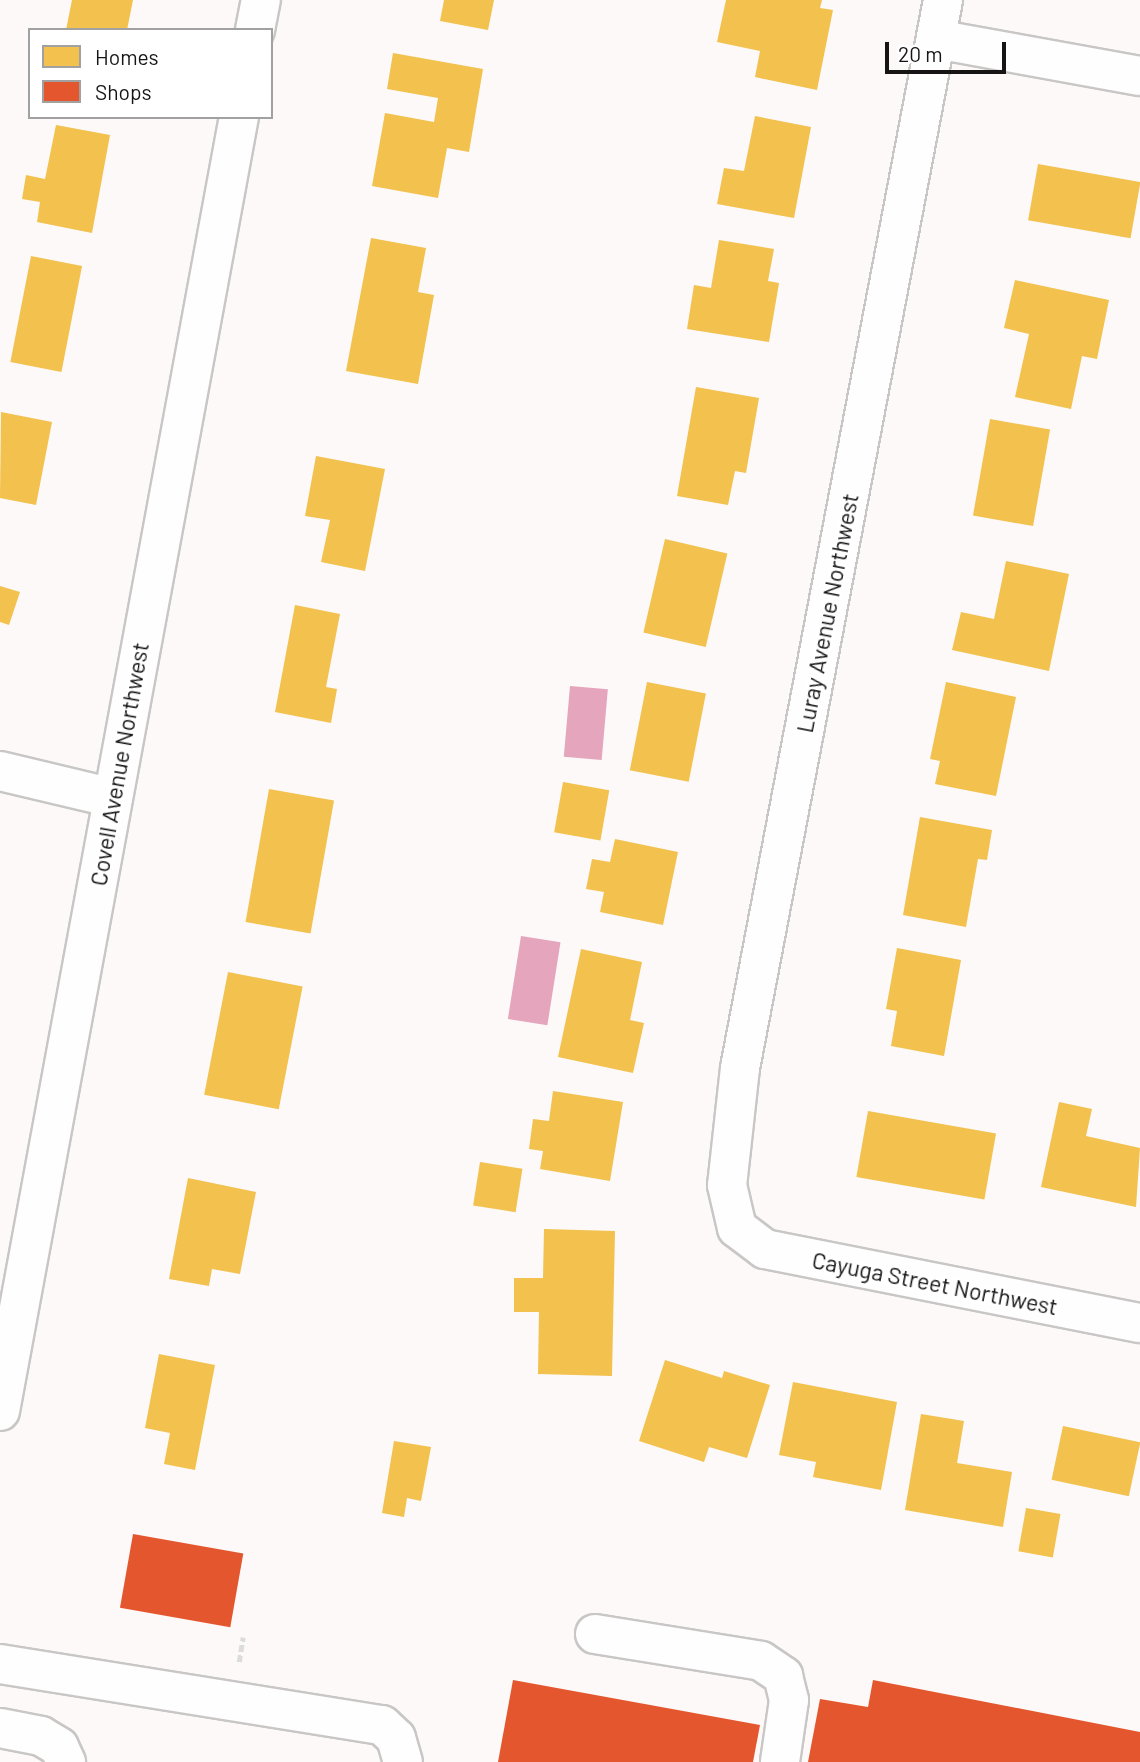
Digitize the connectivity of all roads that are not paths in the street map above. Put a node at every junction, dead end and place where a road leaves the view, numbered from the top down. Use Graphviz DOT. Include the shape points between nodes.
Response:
graph roads {
  1 [pos="261,0"];
  2 [pos="943,0"];
  3 [pos="255,28"];
  4 [pos="936,39"];
  5 [pos="1140,76"];
  6 [pos="239,119"];
  7 [pos="0,771"];
  8 [pos="113,798"];
  9 [pos="737,1228"];
  10 [pos="1140,1323"];
  11 [pos="0,1411"];
  12 [pos="595,1634"];
  13 [pos="0,1664"];
  14 [pos="0,1728"];
  15 [pos="66,1762"];
  16 [pos="403,1762"];
  17 [pos="780,1762"];
  1 -- 3 [label="street"];
  2 -- 4 [label="street, Luray Avenue Northwest"];
  4 -- 5 [label="street"];
  4 -- 9 [label="street, Luray Avenue Northwest" via="740,1068 727,1185"];
  6 -- 8 [label="street, Covell Avenue Northwest"];
  7 -- 8 [label="street"];
  8 -- 11 [label="street, Covell Avenue Northwest"];
  9 -- 10 [label="street, Cayuga Street Northwest" via="765,1249"];
  12 -- 17 [label="street" via="761,1661 772,1668 783,1676 789,1700"];
  13 -- 16 [label="street" via="382,1725 396,1738"];
  14 -- 15 [label="street" via="41,1736 59,1747"];
}
